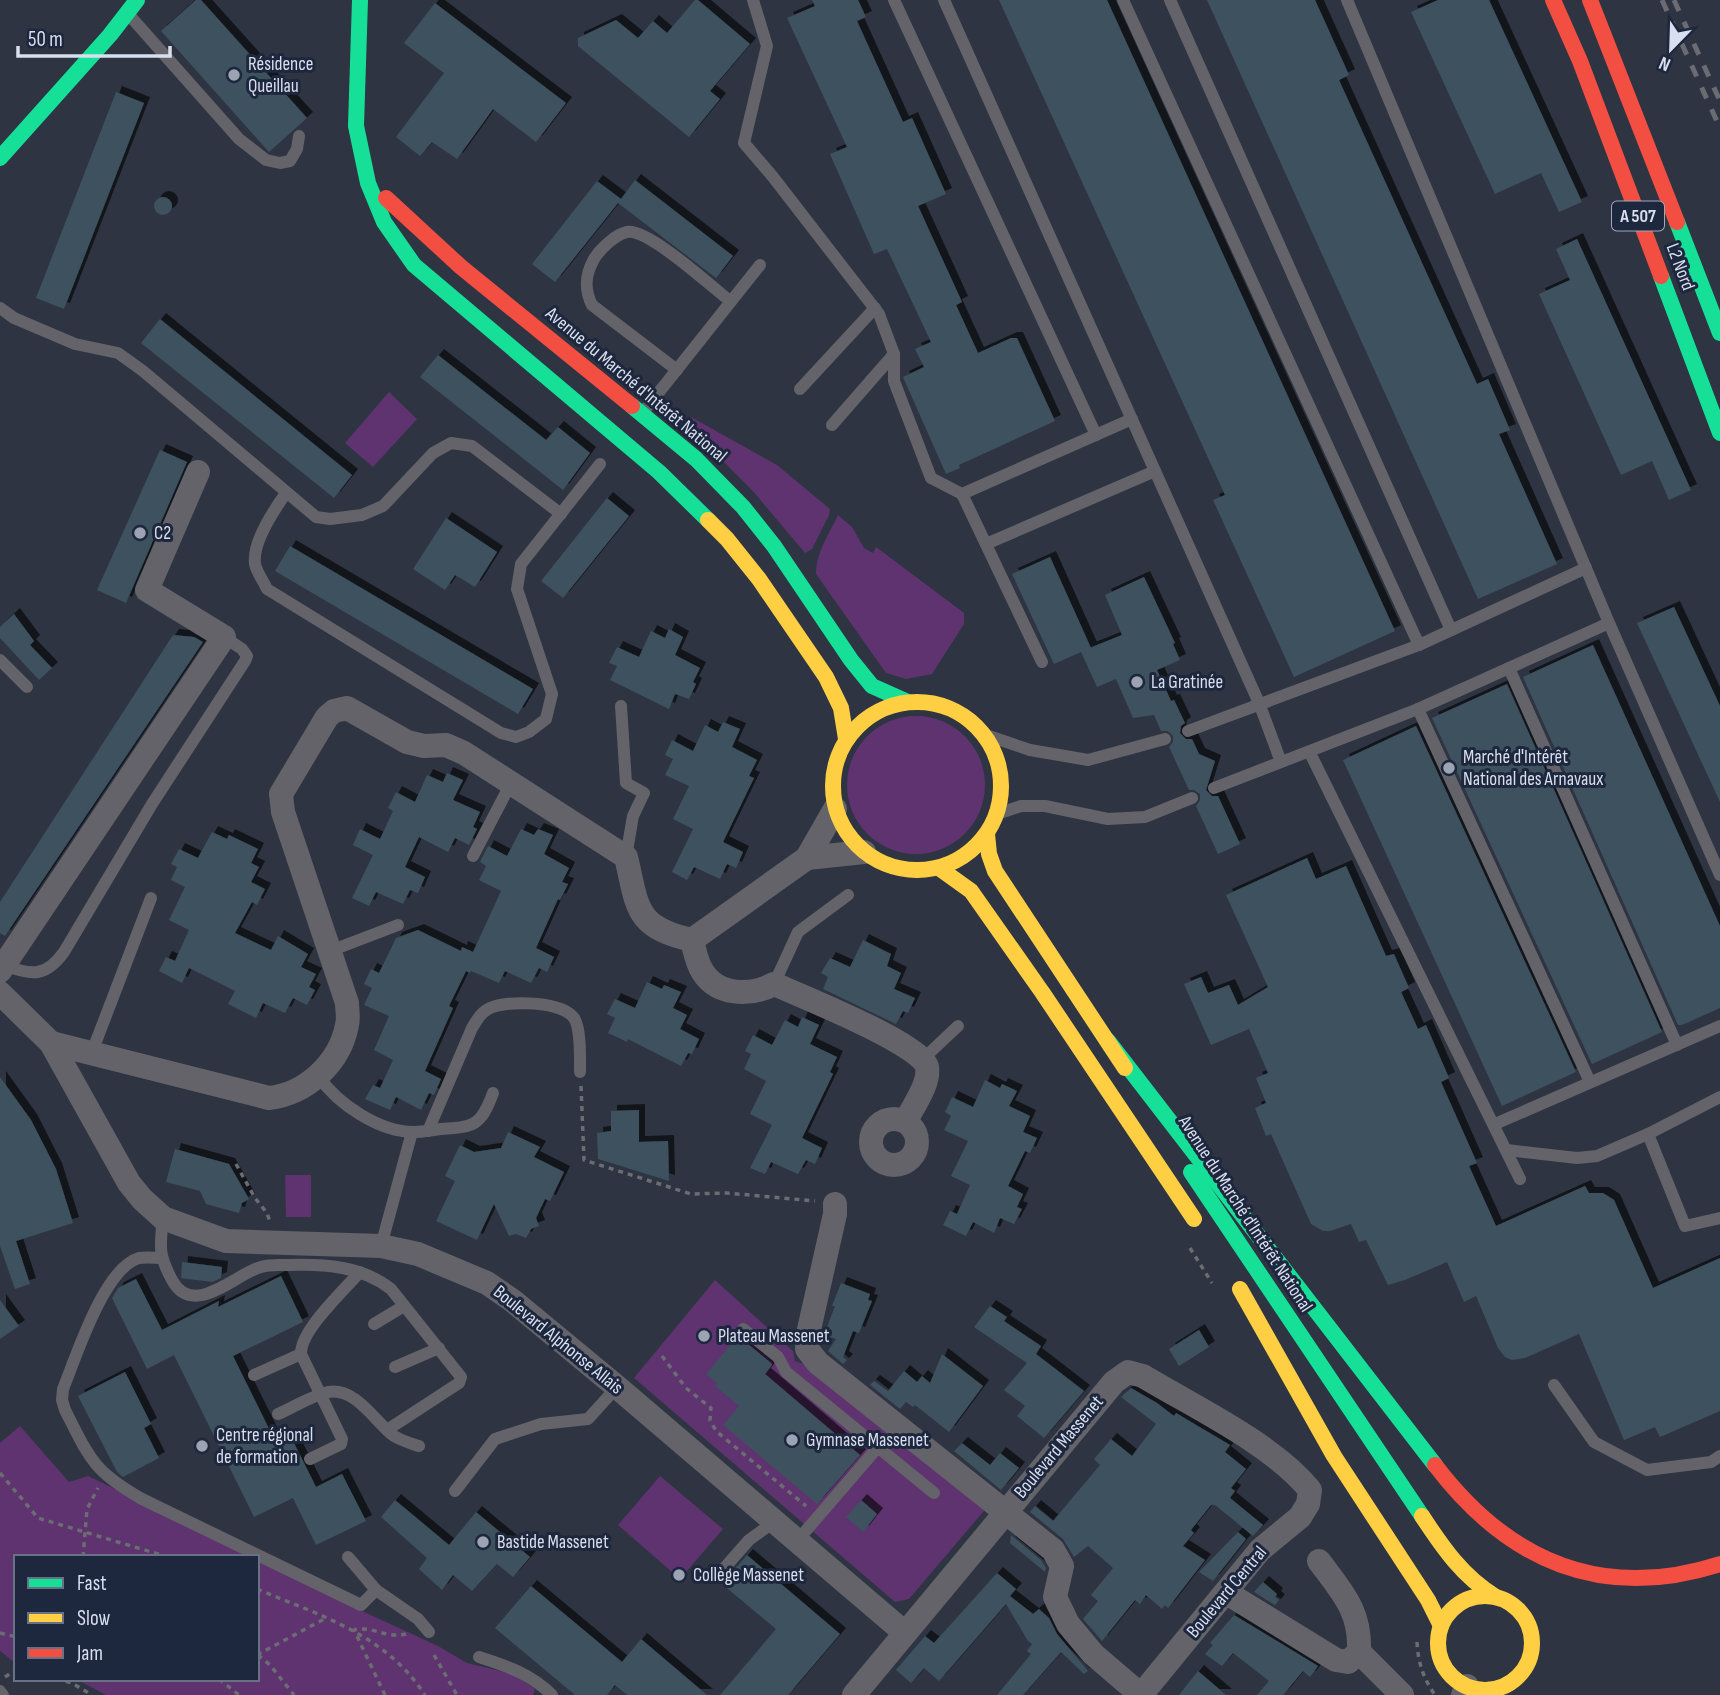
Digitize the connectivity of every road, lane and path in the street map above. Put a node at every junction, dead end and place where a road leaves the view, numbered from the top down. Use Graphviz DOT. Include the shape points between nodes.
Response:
graph roads {
  1 [pos="360,0"];
  2 [pos="753,0"];
  3 [pos="894,0"];
  4 [pos="944,0"];
  5 [pos="1123,0"];
  6 [pos="1170,0"];
  7 [pos="1347,0"];
  8 [pos="1553,0"];
  9 [pos="1590,0"];
  10 [pos="132,6"];
  11 [pos="299,136"];
  12 [pos="0,158"];
  13 [pos="369,183"];
  14 [pos="760,265"];
  15 [pos="730,301"];
  16 [pos="0,308"];
  17 [pos="875,308"];
  18 [pos="1720,333"];
  19 [pos="894,354"];
  20 [pos="677,370"];
  21 [pos="800,389"];
  22 [pos="641,414"];
  23 [pos="1132,419"];
  24 [pos="832,425"];
  25 [pos="1720,433"];
  26 [pos="1096,435"];
  27 [pos="600,464"];
  28 [pos="1155,471"];
  29 [pos="198,472"];
  30 [pos="286,493"];
  31 [pos="962,494"];
  32 [pos="561,514"];
  33 [pos="986,544"];
  34 [pos="1586,568"];
  35 [pos="1609,623"];
  36 [pos="1451,630"];
  37 [pos="223,637"];
  38 [pos="1419,645"];
  39 [pos="0,660"];
  40 [pos="1042,662"];
  41 [pos="1509,668"];
  42 [pos="27,687"];
  43 [pos="908,702"];
  44 [pos="1259,704"];
  45 [pos="621,706"];
  46 [pos="1418,709"];
  47 [pos="1188,731"];
  48 [pos="983,734"];
  49 [pos="846,739"];
  50 [pos="1165,739"];
  51 [pos="1310,753"];
  52 [pos="1281,762"];
  53 [pos="512,783"];
  54 [pos="1214,788"];
  55 [pos="1192,798"];
  56 [pos="835,809"];
  57 [pos="997,814"];
  58 [pos="987,834"];
  59 [pos="864,852"];
  60 [pos="473,856"];
  61 [pos="626,857"];
  62 [pos="807,858"];
  63 [pos="939,868"];
  64 [pos="1720,875"];
  65 [pos="848,895"];
  66 [pos="151,898"];
  67 [pos="398,925"];
  68 [pos="692,940"];
  69 [pos="330,951"];
  70 [pos="2,968"];
  71 [pos="774,984"];
  72 [pos="0,993"];
  73 [pos="958,1026"];
  74 [pos="1720,1026"];
  75 [pos="1108,1041"];
  76 [pos="51,1043"];
  77 [pos="1677,1045"];
  78 [pos="92,1052"];
  79 [pos="924,1058"];
  80 [pos="580,1072"];
  81 [pos="319,1077"];
  82 [pos="1590,1082"];
  83 [pos="493,1093"];
  84 [pos="1720,1097"];
  85 [pos="906,1121"];
  86 [pos="1495,1125"];
  87 [pos="428,1131"];
  88 [pos="412,1132"];
  89 [pos="1648,1134"];
  90 [pos="1507,1150"];
  91 [pos="236,1164"];
  92 [pos="1520,1178"];
  93 [pos="835,1204"];
  94 [pos="267,1213"];
  95 [pos="163,1218"];
  96 [pos="1720,1218"];
  97 [pos="1202,1231"];
  98 [pos="381,1246"];
  99 [pos="162,1258"];
  100 [pos="360,1272"];
  101 [pos="1232,1277"];
  102 [pos="404,1306"];
  103 [pos="374,1324"];
  104 [pos="743,1329"];
  105 [pos="439,1348"];
  106 [pos="301,1354"];
  107 [pos="662,1356"];
  108 [pos="395,1367"];
  109 [pos="254,1376"];
  110 [pos="1554,1385"];
  111 [pos="617,1387"];
  112 [pos="321,1394"];
  113 [pos="278,1414"];
  114 [pos="387,1430"];
  115 [pos="419,1446"];
  116 [pos="878,1447"];
  117 [pos="1720,1456"];
  118 [pos="310,1460"];
  119 [pos="0,1474"];
  120 [pos="1310,1490"];
  121 [pos="455,1491"];
  122 [pos="96,1492"];
  123 [pos="934,1493"];
  124 [pos="1004,1513"];
  125 [pos="818,1517"];
  126 [pos="774,1521"];
  127 [pos="85,1530"];
  128 [pos="797,1541"];
  129 [pos="83,1555"];
  130 [pos="162,1555"];
  131 [pos="258,1555"];
  132 [pos="259,1556"];
  133 [pos="348,1557"];
  134 [pos="1319,1561"];
  135 [pos="1720,1564"];
  136 [pos="720,1573"];
  137 [pos="259,1590"];
  138 [pos="376,1590"];
  139 [pos="1227,1593"];
  140 [pos="1496,1597"];
  141 [pos="326,1618"];
  142 [pos="1441,1626"];
  143 [pos="354,1630"];
  144 [pos="429,1632"];
  145 [pos="905,1633"];
  146 [pos="406,1634"];
  147 [pos="1359,1652"];
  148 [pos="259,1654"];
  149 [pos="1531,1654"];
  150 [pos="434,1655"];
  151 [pos="259,1657"];
  152 [pos="479,1657"];
  153 [pos="62,1681"];
  154 [pos="222,1681"];
  155 [pos="1536,1681"];
  156 [pos="1465,1691"];
  157 [pos="1504,1691"];
  158 [pos="92,1695"];
  159 [pos="239,1695"];
  160 [pos="294,1695"];
  161 [pos="385,1695"];
  162 [pos="425,1695"];
  163 [pos="457,1695"];
  164 [pos="552,1695"];
  165 [pos="854,1695"];
  166 [pos="1141,1695"];
  167 [pos="1402,1695"];
  1 -- 13 [label="main road" via="356,126"];
  2 -- 17 [label="lane" via="767,46 744,143"];
  3 -- 26 [label="lane"];
  4 -- 23 [label="lane"];
  5 -- 38 [label="lane"];
  6 -- 36 [label="lane"];
  7 -- 34 [label="lane"];
  8 -- 25 [label="main road, L2 Nord / A 507"];
  9 -- 18 [label="main road, L2 Nord / A 507"];
  10 -- 11 [label="lane" via="239,139 266,160 280,163 290,161"];
  10 -- 12 [label="main road"];
  13 -- 22 [label="main road, Avenue du Marché d'Intérêt National" via="461,267"];
  13 -- 49 [label="main road" via="384,222 414,265 659,472 727,539 826,677 841,708"];
  14 -- 15 [label="lane"];
  15 -- 20 [label="lane"];
  15 -- 20 [label="lane" via="638,232 626,232 600,250 586,282 592,305"];
  16 -- 30 [label="lane" via="75,344 118,353"];
  17 -- 19 [label="lane"];
  17 -- 21 [label="lane"];
  19 -- 24 [label="lane"];
  19 -- 31 [label="lane" via="894,381 931,478"];
  20 -- 22 [label="lane"];
  22 -- 43 [label="main road, Avenue du Marché d'Intérêt National" via="696,459 743,507 872,685"];
  23 -- 26 [label="lane"];
  23 -- 28 [label="lane"];
  26 -- 31 [label="lane"];
  27 -- 32 [label="lane"];
  28 -- 33 [label="lane"];
  28 -- 44 [label="lane"];
  29 -- 37 [label="street" via="147,590"];
  30 -- 32 [label="lane" via="316,517 362,515 383,506 433,453 451,443 472,446"];
  30 -- 32 [label="lane" via="268,517 259,541 255,564 267,589 501,733 516,737 545,719 552,694 517,589 521,564"];
  31 -- 33 [label="lane"];
  33 -- 40 [label="lane"];
  34 -- 35 [label="lane"];
  34 -- 36 [label="lane"];
  35 -- 41 [label="lane"];
  35 -- 64 [label="lane"];
  36 -- 38 [label="lane"];
  37 -- 70 [label="street"];
  37 -- 70 [label="lane" via="242,649 245,661 64,952 52,968 38,972"];
  38 -- 44 [label="lane"];
  39 -- 42 [label="lane"];
  41 -- 46 [label="lane"];
  41 -- 77 [label="lane"];
  43 -- 48 [label="main road" via="951,708"];
  43 -- 49 [label="main road" via="873,714"];
  44 -- 47 [label="lane"];
  44 -- 52 [label="lane"];
  45 -- 61 [label="lane" via="626,783 644,793 633,816"];
  46 -- 51 [label="lane"];
  46 -- 82 [label="lane"];
  48 -- 50 [label="lane" via="1030,750 1088,760"];
  48 -- 57 [label="main road" via="1000,772"];
  49 -- 56 [label="main road" via="832,785"];
  51 -- 52 [label="lane"];
  51 -- 86 [label="lane"];
  52 -- 54 [label="lane"];
  53 -- 60 [label="lane"];
  53 -- 61 [label="street"];
  53 -- 69 [label="street" via="464,753 446,745 407,742 347,708 327,717 281,794"];
  55 -- 57 [label="lane" via="1145,817 1108,819 1045,806 1021,806"];
  56 -- 59 [label="main road" via="846,833"];
  56 -- 62 [label="street"];
  57 -- 58 [label="main road"];
  58 -- 63 [label="main road" via="966,855"];
  58 -- 75 [label="main road, Avenue du Marché d'Intérêt National" via="995,871"];
  59 -- 62 [label="street"];
  59 -- 63 [label="main road" via="887,865 913,871"];
  61 -- 68 [label="street" via="639,911 666,933"];
  62 -- 68 [label="street"];
  63 -- 97 [label="main road" via="971,891"];
  65 -- 71 [label="lane" via="798,932"];
  66 -- 78 [label="lane"];
  67 -- 69 [label="lane"];
  68 -- 71 [label="street" via="701,970 727,990 743,993"];
  69 -- 81 [label="street" via="347,1003 348,1024"];
  71 -- 79 [label="street" via="901,1042"];
  72 -- 76 [label="street, Boulevard Alphonse Allais"];
  73 -- 79 [label="lane"];
  74 -- 77 [label="lane"];
  75 -- 135 [label="main road" via="1439,1471 1493,1527 1521,1547 1581,1573 1635,1581 1696,1574"];
  75 -- 140 [label="main road, Avenue du Marché d'Intérêt National" via="1446,1552 1463,1574"];
  76 -- 78 [label="street"];
  76 -- 95 [label="street, Boulevard Alphonse Allais" via="129,1183"];
  77 -- 82 [label="lane"];
  78 -- 81 [label="street" via="269,1098 285,1097"];
  79 -- 85 [label="street" via="928,1069 925,1082"];
  80 -- 87 [label="lane" via="577,1022 572,1014 541,1004 488,1008 472,1028"];
  80 -- 93 [label="path" via="584,1160 691,1194 754,1194"];
  81 -- 88 [label="lane" via="330,1093 354,1112"];
  82 -- 86 [label="lane"];
  83 -- 87 [label="lane" via="482,1116 470,1127"];
  84 -- 89 [label="lane"];
  86 -- 90 [label="lane"];
  87 -- 88 [label="lane"];
  88 -- 98 [label="lane"];
  89 -- 90 [label="lane" via="1597,1156"];
  89 -- 96 [label="lane" via="1685,1226"];
  90 -- 92 [label="lane"];
  91 -- 94 [label="path"];
  93 -- 124 [label="street" via="807,1349 818,1363"];
  95 -- 98 [label="street, Boulevard Alphonse Allais" via="226,1241"];
  95 -- 99 [label="lane"];
  98 -- 111 [label="street, Boulevard Alphonse Allais" via="418,1254 487,1283"];
  99 -- 100 [label="lane" via="177,1289 188,1295 218,1290 262,1266 319,1264"];
  99 -- 131 [label="lane" via="139,1258 113,1278 63,1389 65,1410 96,1468 113,1482"];
  100 -- 102 [label="lane" via="377,1278"];
  100 -- 106 [label="lane" via="305,1338"];
  101 -- 142 [label="main road" via="1334,1456"];
  102 -- 103 [label="lane"];
  102 -- 105 [label="lane"];
  104 -- 116 [label="lane" via="778,1357 786,1373"];
  105 -- 108 [label="lane"];
  105 -- 114 [label="lane" via="461,1377 459,1383"];
  106 -- 109 [label="lane"];
  106 -- 112 [label="lane"];
  107 -- 125 [label="path" via="686,1388 711,1408 710,1420 716,1431"];
  110 -- 117 [label="lane" via="1594,1442 1647,1470 1711,1462"];
  111 -- 121 [label="lane" via="588,1419 541,1424 495,1439"];
  111 -- 126 [label="street, Boulevard Alphonse Allais"];
  112 -- 113 [label="lane"];
  112 -- 114 [label="lane" via="342,1393"];
  112 -- 118 [label="lane" via="342,1439 337,1448"];
  114 -- 115 [label="lane"];
  116 -- 123 [label="lane"];
  116 -- 125 [label="lane"];
  119 -- 127 [label="path" via="38,1517"];
  120 -- 124 [label="street, Boulevard Massenet" via="1261,1447 1143,1376 1128,1372 1114,1382"];
  120 -- 139 [label="street, Boulevard Central" via="1300,1517 1260,1550"];
  122 -- 127 [label="path" via="87,1508"];
  124 -- 145 [label="street, Boulevard Massenet"];
  124 -- 166 [label="street" via="1053,1550 1062,1566 1055,1597 1068,1624 1093,1654"];
  125 -- 128 [label="lane"];
  126 -- 128 [label="street, Boulevard Alphonse Allais"];
  126 -- 136 [label="lane" via="748,1540"];
  127 -- 129 [label="path"];
  127 -- 130 [label="path"];
  128 -- 145 [label="street, Boulevard Alphonse Allais"];
  132 -- 138 [label="lane" via="361,1605"];
  133 -- 138 [label="lane"];
  134 -- 147 [label="street" via="1348,1600 1360,1631"];
  137 -- 141 [label="path"];
  138 -- 144 [label="lane"];
  139 -- 147 [label="street" via="1336,1660 1348,1662"];
  139 -- 166 [label="street, Boulevard Central"];
  140 -- 142 [label="main road" via="1465,1600 1450,1611"];
  140 -- 149 [label="main road" via="1510,1603 1529,1626"];
  141 -- 143 [label="path"];
  141 -- 148 [label="path"];
  142 -- 156 [label="main road" via="1442,1662"];
  143 -- 146 [label="path" via="363,1628 394,1637"];
  143 -- 161 [label="path"];
  143 -- 162 [label="path" via="398,1661"];
  145 -- 165 [label="street, Boulevard Massenet"];
  147 -- 167 [label="street"];
  149 -- 155 [label="main road"];
  149 -- 157 [label="main road"];
  150 -- 163 [label="path"];
  151 -- 160 [label="path"];
  152 -- 164 [label="lane" via="517,1670"];
  153 -- 158 [label="path"];
  154 -- 159 [label="path"];
  156 -- 157 [label="main road"];
}
